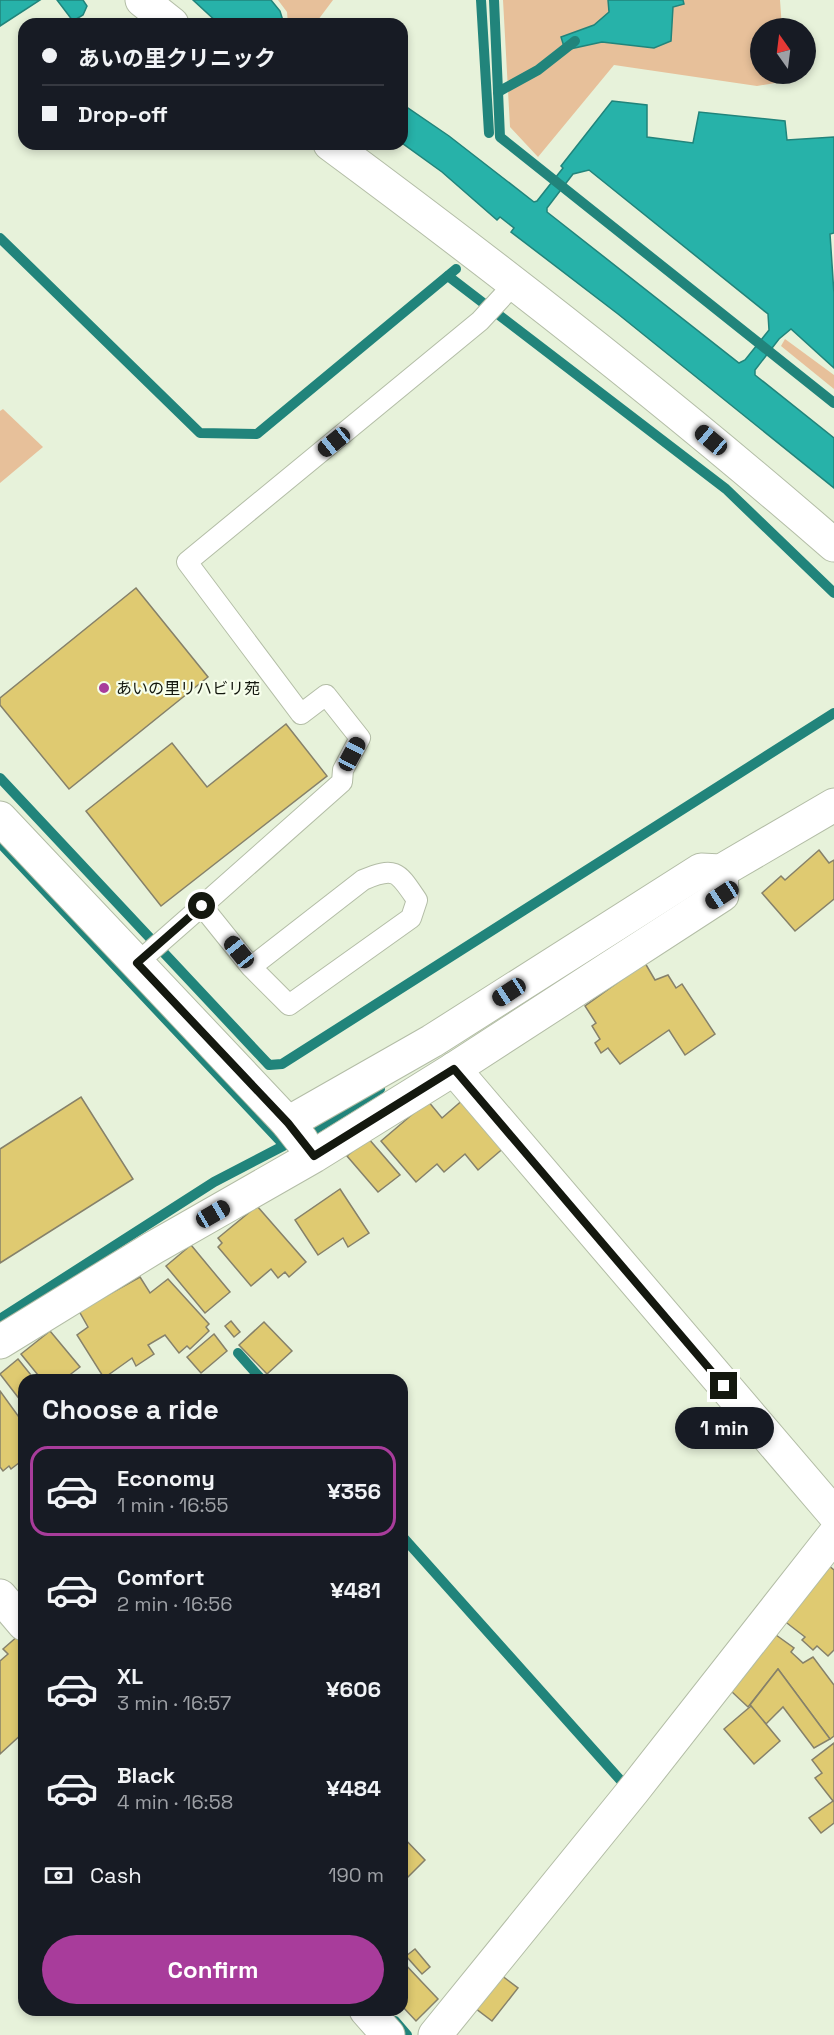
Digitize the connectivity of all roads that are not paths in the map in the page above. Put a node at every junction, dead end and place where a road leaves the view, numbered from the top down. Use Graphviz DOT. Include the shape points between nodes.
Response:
graph roads {
  1 [pos="142,0"];
  2 [pos="164,18"];
  3 [pos="337,150"];
  4 [pos="506,292"];
  5 [pos="834,545"];
  6 [pos="834,805"];
  7 [pos="0,818"];
  8 [pos="722,871"];
  9 [pos="202,906"];
  10 [pos="142,959"];
  11 [pos="251,967"];
  12 [pos="454,1069"];
  13 [pos="300,1139"];
  14 [pos="0,1342"];
  15 [pos="833,1519"];
  16 [pos="371,2016"];
  17 [pos="388,2035"];
  18 [pos="435,2035"];
  1 -- 2 [label="street"];
  3 -- 4 [label="street"];
  4 -- 5 [label="street" via="678,412"];
  4 -- 9 [label="lane" via="480,321 187,562 301,714 326,695 360,738 343,770 342,782"];
  6 -- 8 [label="street"];
  7 -- 10 [label="street"];
  8 -- 12 [label="street" via="722,895"];
  8 -- 13 [label="street" via="701,870 432,1041"];
  9 -- 10 [label="lane"];
  9 -- 11 [label="lane"];
  10 -- 13 [label="street"];
  11 -- 11 [label="lane" via="363,880 384,871 401,876 417,900 411,918 289,1005"];
  12 -- 13 [label="street"];
  12 -- 15 [label="street"];
  13 -- 14 [label="street" via="153,1248"];
  15 -- 18 [label="street" via="640,1782"];
  16 -- 17 [label="street"];
}
